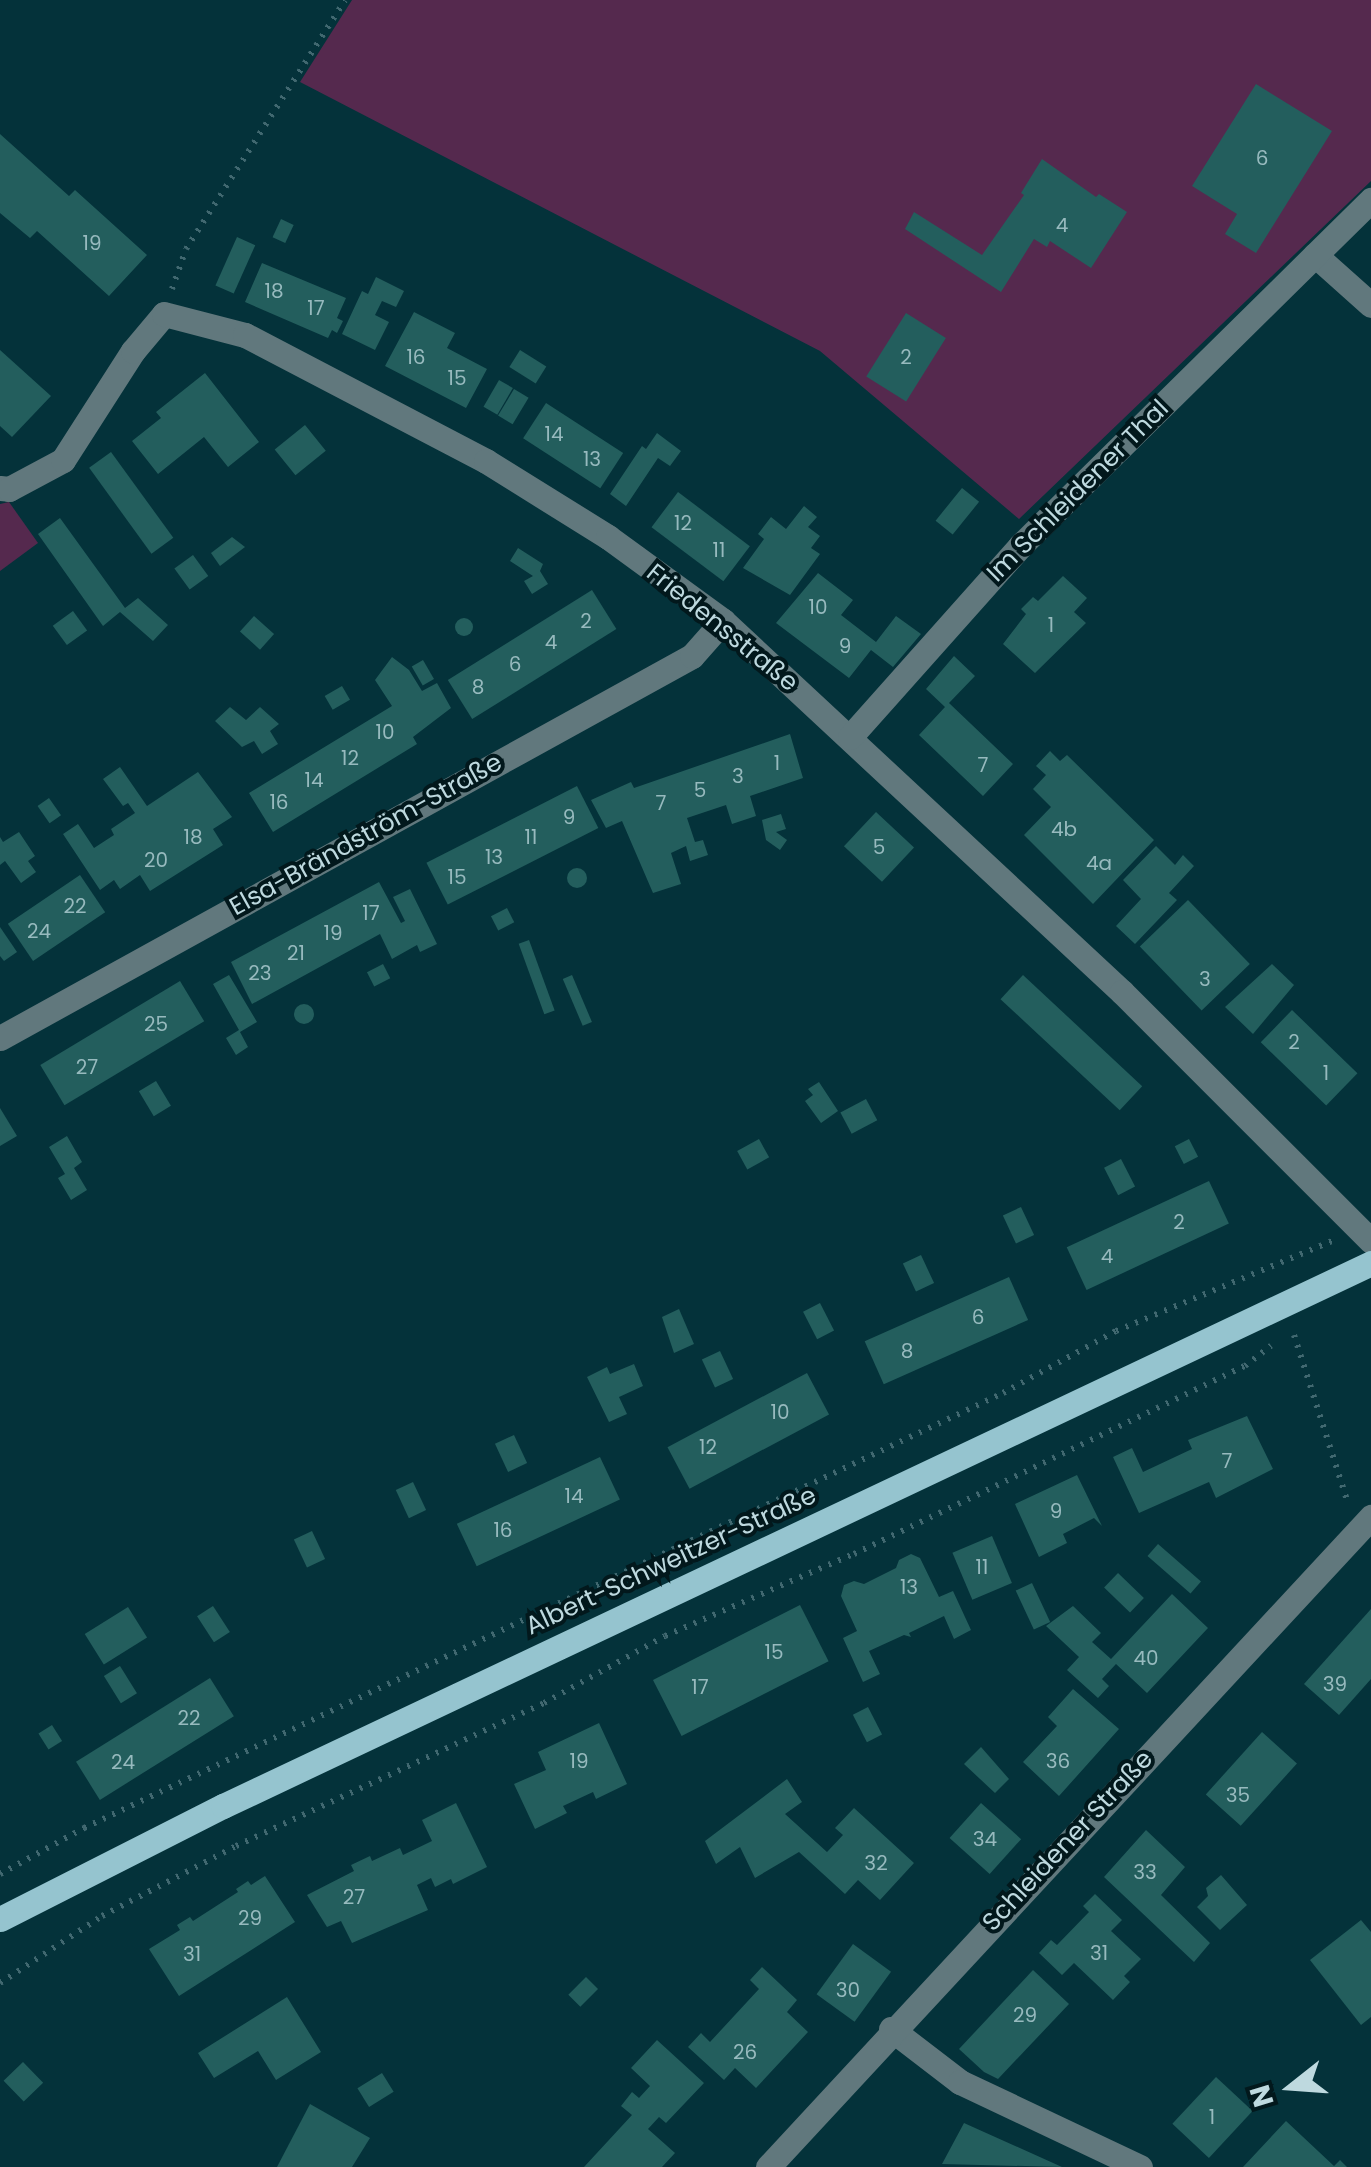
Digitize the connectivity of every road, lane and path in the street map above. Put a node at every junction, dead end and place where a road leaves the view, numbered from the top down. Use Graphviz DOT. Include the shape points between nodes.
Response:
graph roads {
  1 [pos="345,0"];
  2 [pos="1371,200"];
  3 [pos="1316,255"];
  4 [pos="1371,305"];
  5 [pos="164,314"];
  6 [pos="0,488"];
  7 [pos="723,621"];
  8 [pos="850,737"];
  9 [pos="0,1038"];
  10 [pos="1367,1235"];
  11 [pos="1371,1263"];
  12 [pos="1308,1328"];
  13 [pos="1294,1334"];
  14 [pos="1369,1519"];
  15 [pos="0,1874"];
  16 [pos="0,1920"];
  17 [pos="0,1983"];
  18 [pos="891,2029"];
  19 [pos="768,2167"];
  20 [pos="1140,2167"];
  1 -- 5 [label="path" via="186,249"];
  2 -- 3 [label="street, Im Schleidener Thal"];
  3 -- 4 [label="street"];
  3 -- 8 [label="street, Im Schleidener Thal" via="1020,546"];
  5 -- 6 [label="street" via="63,460 9,490"];
  5 -- 7 [label="street, Friedensstraße" via="245,335 486,461 608,537"];
  7 -- 8 [label="street, Friedensstraße"];
  7 -- 9 [label="street, Elsa-Brändström-Straße" via="692,656"];
  8 -- 10 [label="street, Friedensstraße" via="1122,992"];
  10 -- 15 [label="path" via="1229,1280 1116,1331 1004,1393 84,1828"];
  11 -- 16 [label="main road, Albert-Schweitzer-Straße" via="224,1806"];
  12 -- 13 [label="path"];
  13 -- 14 [label="path" via="1346,1498"];
  13 -- 17 [label="path" via="1245,1366 854,1554 665,1636 544,1702 236,1846 102,1916"];
  14 -- 18 [label="street, Schleidener Straße"];
  18 -- 19 [label="street, Schleidener Straße"];
  18 -- 20 [label="street" via="960,2082"];
}
